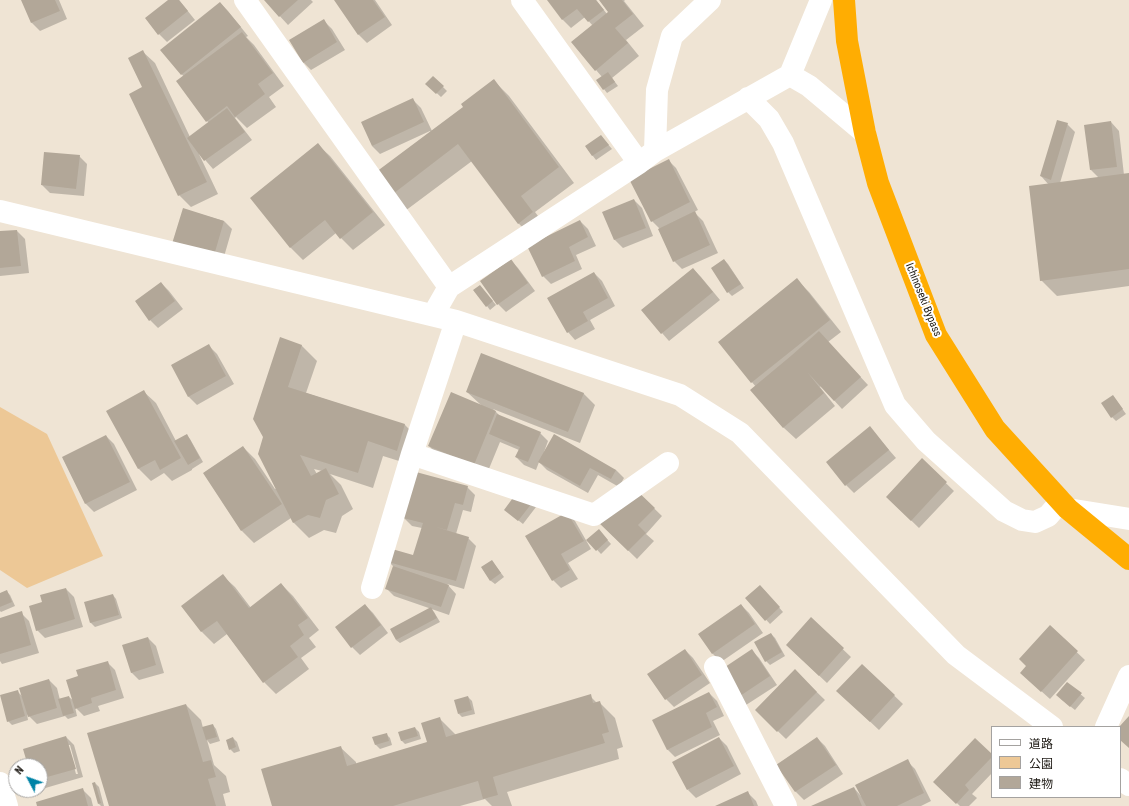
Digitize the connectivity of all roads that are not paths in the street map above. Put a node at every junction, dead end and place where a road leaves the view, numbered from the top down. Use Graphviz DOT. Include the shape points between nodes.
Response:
graph roads {
  1 [pos="245,0"];
  2 [pos="522,0"];
  3 [pos="710,0"];
  4 [pos="821,0"];
  5 [pos="844,0"];
  6 [pos="790,75"];
  7 [pos="748,98"];
  8 [pos="865,133"];
  9 [pos="647,157"];
  10 [pos="0,211"];
  11 [pos="449,288"];
  12 [pos="433,315"];
  13 [pos="456,320"];
  14 [pos="412,454"];
  15 [pos="668,463"];
  16 [pos="1064,505"];
  17 [pos="1129,519"];
  18 [pos="1129,559"];
  19 [pos="372,588"];
  20 [pos="715,667"];
  21 [pos="1129,676"];
  22 [pos="1051,726"];
  23 [pos="1106,726"];
  24 [pos="0,783"];
  25 [pos="7,806"];
  26 [pos="786,806"];
  1 -- 11 [label="street"];
  2 -- 9 [label="street"];
  3 -- 9 [label="street" via="672,36 657,90"];
  4 -- 6 [label="street"];
  5 -- 8 [label="highway, Ichinoseki Bypass" via="847,41"];
  6 -- 7 [label="street"];
  6 -- 8 [label="street" via="809,86"];
  7 -- 9 [label="street"];
  7 -- 16 [label="street" via="769,119 783,143 896,405 926,441 1004,511 1022,520 1034,522"];
  8 -- 16 [label="highway, Ichinoseki Bypass" via="878,183 936,335 994,429"];
  9 -- 11 [label="street"];
  10 -- 12 [label="street"];
  11 -- 12 [label="street"];
  12 -- 13 [label="street"];
  13 -- 14 [label="street"];
  13 -- 22 [label="street" via="680,395 740,434 956,655"];
  14 -- 15 [label="street" via="594,515"];
  14 -- 19 [label="street"];
  16 -- 17 [label="street"];
  16 -- 18 [label="highway, Ichinoseki Bypass"];
  20 -- 26 [label="street"];
  21 -- 23 [label="street"];
  24 -- 25 [label="street"];
}
